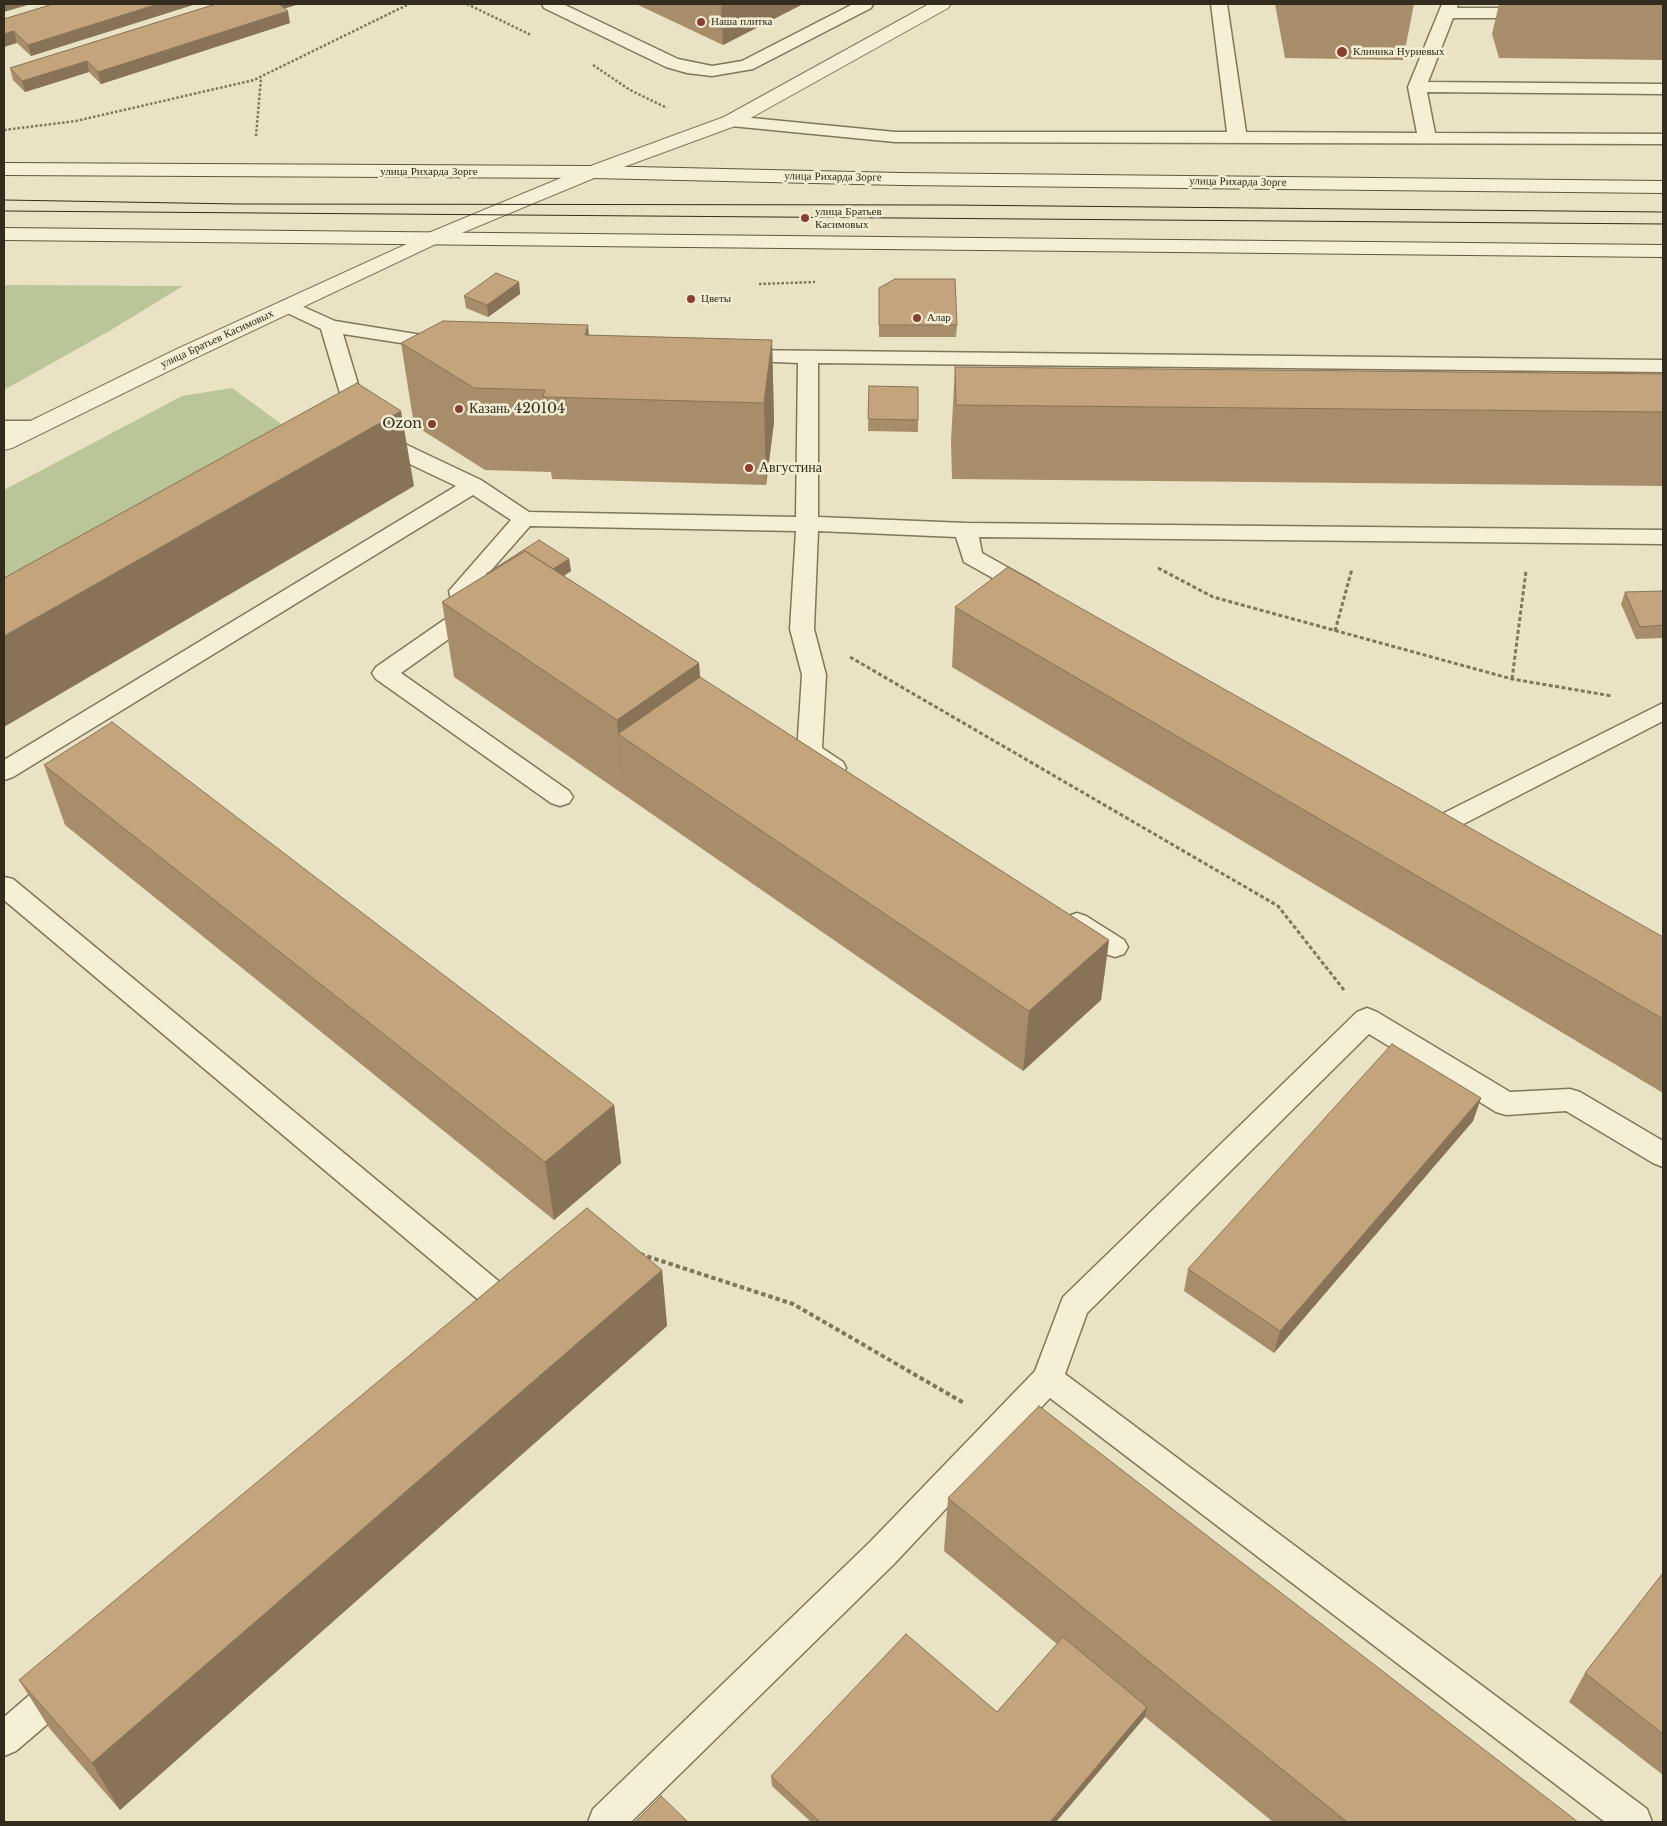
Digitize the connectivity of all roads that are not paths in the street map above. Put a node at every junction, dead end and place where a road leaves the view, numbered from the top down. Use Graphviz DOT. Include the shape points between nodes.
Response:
graph roads {
  1 [pos="550,4"];
  2 [pos="865,4"];
  3 [pos="942,4"];
  4 [pos="1219,4"];
  5 [pos="1449,8"];
  6 [pos="1546,14"];
  7 [pos="1417,87"];
  8 [pos="1663,90"];
  9 [pos="731,121"];
  10 [pos="1237,137"];
  11 [pos="1427,137"];
  12 [pos="1663,139"];
  13 [pos="4,169"];
  14 [pos="592,172"];
  15 [pos="1663,187"];
  16 [pos="4,234"];
  17 [pos="432,238"];
  18 [pos="1663,250"];
  19 [pos="288,306"];
  20 [pos="330,326"];
  21 [pos="466,347"];
  22 [pos="720,356"];
  23 [pos="808,357"];
  24 [pos="1663,366"];
  25 [pos="4,427"];
  26 [pos="32,428"];
  27 [pos="4,443"];
  28 [pos="473,485"];
  29 [pos="524,519"];
  30 [pos="807,524"];
  31 [pos="966,530"];
  32 [pos="1663,537"];
  33 [pos="1049,601"];
  34 [pos="1663,711"];
  35 [pos="4,771"];
  36 [pos="850,778"];
  37 [pos="560,796"];
  38 [pos="1434,819"];
  39 [pos="1468,839"];
  40 [pos="4,886"];
  41 [pos="1057,910"];
  42 [pos="1115,947"];
  43 [pos="1663,1154"];
  44 [pos="478,1332"];
  45 [pos="1048,1379"];
  46 [pos="86,1668"];
  47 [pos="4,1739"];
  48 [pos="606,1822"];
  49 [pos="1634,1822"];
  1 -- 2 [label="lane" via="672,63 712,71 747,65"];
  3 -- 9 [label="main road"];
  4 -- 10 [label="lane"];
  5 -- 6 [label="lane"];
  5 -- 7 [label="lane"];
  7 -- 8 [label="lane"];
  7 -- 11 [label="lane"];
  9 -- 10 [label="lane" via="895,137"];
  9 -- 14 [label="main road"];
  10 -- 11 [label="lane"];
  11 -- 12 [label="lane"];
  13 -- 14 [label="main road, улица Рихарда Зорге"];
  14 -- 15 [label="main road, улица Рихарда Зорге" via="901,179"];
  14 -- 17 [label="main road, улица Братьев Касимовых"];
  16 -- 17 [label="main road"];
  17 -- 18 [label="main road"];
  17 -- 19 [label="main road, улица Братьев Касимовых"];
  19 -- 20 [label="lane"];
  19 -- 26 [label="main road, улица Братьев Касимовых"];
  20 -- 21 [label="lane"];
  20 -- 28 [label="lane" via="361,432"];
  22 -- 23 [label="lane"];
  23 -- 24 [label="lane"];
  23 -- 30 [label="lane"];
  25 -- 26 [label="lane"];
  26 -- 27 [label="main road, улица Братьев Касимовых"];
  28 -- 29 [label="lane"];
  28 -- 35 [label="lane"];
  29 -- 30 [label="lane"];
  29 -- 37 [label="lane" via="460,591 466,616 384,673"];
  30 -- 31 [label="lane"];
  30 -- 36 [label="lane" via="802,629 814,675 809,752"];
  31 -- 32 [label="lane"];
  31 -- 33 [label="lane" via="972,557"];
  34 -- 38 [label="lane"];
  38 -- 39 [label="lane"];
  40 -- 44 [label="lane" via="508,1307"];
  41 -- 42 [label="lane"];
  43 -- 45 [label="lane" via="1570,1100 1506,1104 1367,1019 1074,1306"];
  45 -- 48 [label="lane" via="882,1553"];
  45 -- 49 [label="lane"];
  46 -- 47 [label="lane"];
}
